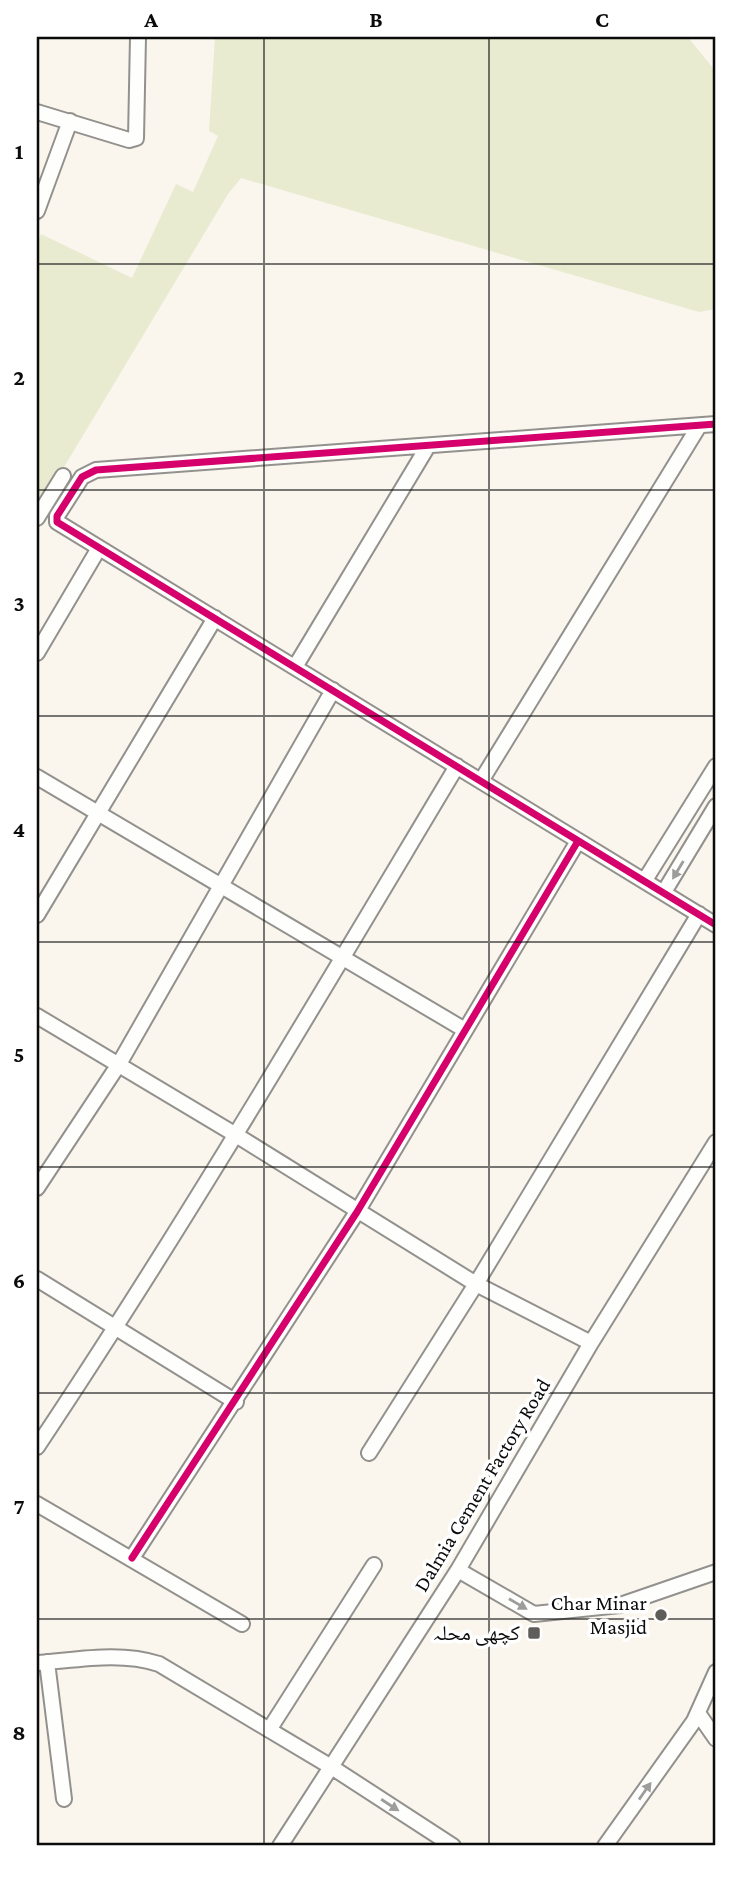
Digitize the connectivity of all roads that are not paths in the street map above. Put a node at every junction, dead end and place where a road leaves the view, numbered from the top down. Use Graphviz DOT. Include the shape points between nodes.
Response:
graph roads {
  1 [pos="136,37"];
  2 [pos="37,112"];
  3 [pos="70,121"];
  4 [pos="37,211"];
  5 [pos="716,424"];
  6 [pos="699,426"];
  7 [pos="428,446"];
  8 [pos="63,476"];
  9 [pos="37,518"];
  10 [pos="99,548"];
  11 [pos="215,618"];
  12 [pos="37,653"];
  13 [pos="295,667"];
  14 [pos="333,691"];
  15 [pos="457,766"];
  16 [pos="716,766"];
  17 [pos="37,777"];
  18 [pos="481,781"];
  19 [pos="716,806"];
  20 [pos="99,814"];
  21 [pos="685,816"];
  22 [pos="703,828"];
  23 [pos="578,841"];
  24 [pos="646,880"];
  25 [pos="221,886"];
  26 [pos="664,892"];
  27 [pos="699,914"];
  28 [pos="37,915"];
  29 [pos="716,925"];
  30 [pos="342,958"];
  31 [pos="37,1016"];
  32 [pos="465,1030"];
  33 [pos="119,1064"];
  34 [pos="236,1135"];
  35 [pos="716,1142"];
  36 [pos="37,1188"];
  37 [pos="357,1212"];
  38 [pos="37,1279"];
  39 [pos="476,1284"];
  40 [pos="116,1328"];
  41 [pos="591,1343"];
  42 [pos="236,1402"];
  43 [pos="37,1447"];
  44 [pos="369,1453"];
  45 [pos="37,1504"];
  46 [pos="132,1558"];
  47 [pos="374,1566"];
  48 [pos="458,1570"];
  49 [pos="716,1572"];
  50 [pos="242,1624"];
  51 [pos="42,1663"];
  52 [pos="716,1672"];
  53 [pos="698,1713"];
  54 [pos="269,1730"];
  55 [pos="716,1739"];
  56 [pos="333,1768"];
  57 [pos="64,1799"];
  58 [pos="280,1846"];
  59 [pos="453,1846"];
  60 [pos="605,1846"];
  1 -- 3 [label="street" via="136,138 129,140"];
  2 -- 3 [label="street"];
  3 -- 4 [label="street"];
  5 -- 6 [label="street"];
  6 -- 7 [label="street"];
  6 -- 18 [label="street"];
  7 -- 10 [label="street" via="89,471 57,522"];
  7 -- 13 [label="street"];
  8 -- 9 [label="street"];
  10 -- 11 [label="street"];
  10 -- 12 [label="street"];
  11 -- 13 [label="street"];
  11 -- 20 [label="street"];
  13 -- 14 [label="street"];
  14 -- 15 [label="street"];
  14 -- 25 [label="street"];
  15 -- 18 [label="street"];
  15 -- 30 [label="street"];
  16 -- 21 [label="street"];
  17 -- 20 [label="street"];
  18 -- 23 [label="street"];
  19 -- 22 [label="street"];
  20 -- 25 [label="street"];
  20 -- 28 [label="street"];
  21 -- 22 [label="street"];
  21 -- 24 [label="street"];
  22 -- 26 [label="street, one-way"];
  23 -- 24 [label="street"];
  23 -- 32 [label="street"];
  24 -- 26 [label="street"];
  25 -- 30 [label="street"];
  25 -- 33 [label="street"];
  26 -- 27 [label="street"];
  27 -- 29 [label="street"];
  27 -- 39 [label="street"];
  30 -- 32 [label="street"];
  30 -- 34 [label="street"];
  31 -- 33 [label="street"];
  32 -- 37 [label="street"];
  33 -- 34 [label="street"];
  33 -- 36 [label="street"];
  34 -- 37 [label="street"];
  34 -- 40 [label="street"];
  35 -- 41 [label="street, Dalmia Cement Factory Road"];
  37 -- 39 [label="street"];
  37 -- 42 [label="street"];
  38 -- 40 [label="street"];
  39 -- 41 [label="street"];
  39 -- 44 [label="street"];
  40 -- 42 [label="street"];
  40 -- 43 [label="street"];
  41 -- 48 [label="street, Dalmia Cement Factory Road"];
  42 -- 46 [label="street"];
  45 -- 46 [label="street"];
  46 -- 50 [label="street"];
  47 -- 54 [label="street"];
  48 -- 49 [label="street, one-way" via="534,1614 620,1605"];
  48 -- 56 [label="street, Dalmia Cement Factory Road"];
  51 -- 54 [label="street" via="140,1657"];
  51 -- 57 [label="street"];
  52 -- 53 [label="street"];
  53 -- 55 [label="street"];
  60 -- 53 [label="street, one-way"];
  54 -- 56 [label="street"];
  56 -- 58 [label="street, Dalmia Cement Factory Road"];
  56 -- 59 [label="street, one-way"];
}
